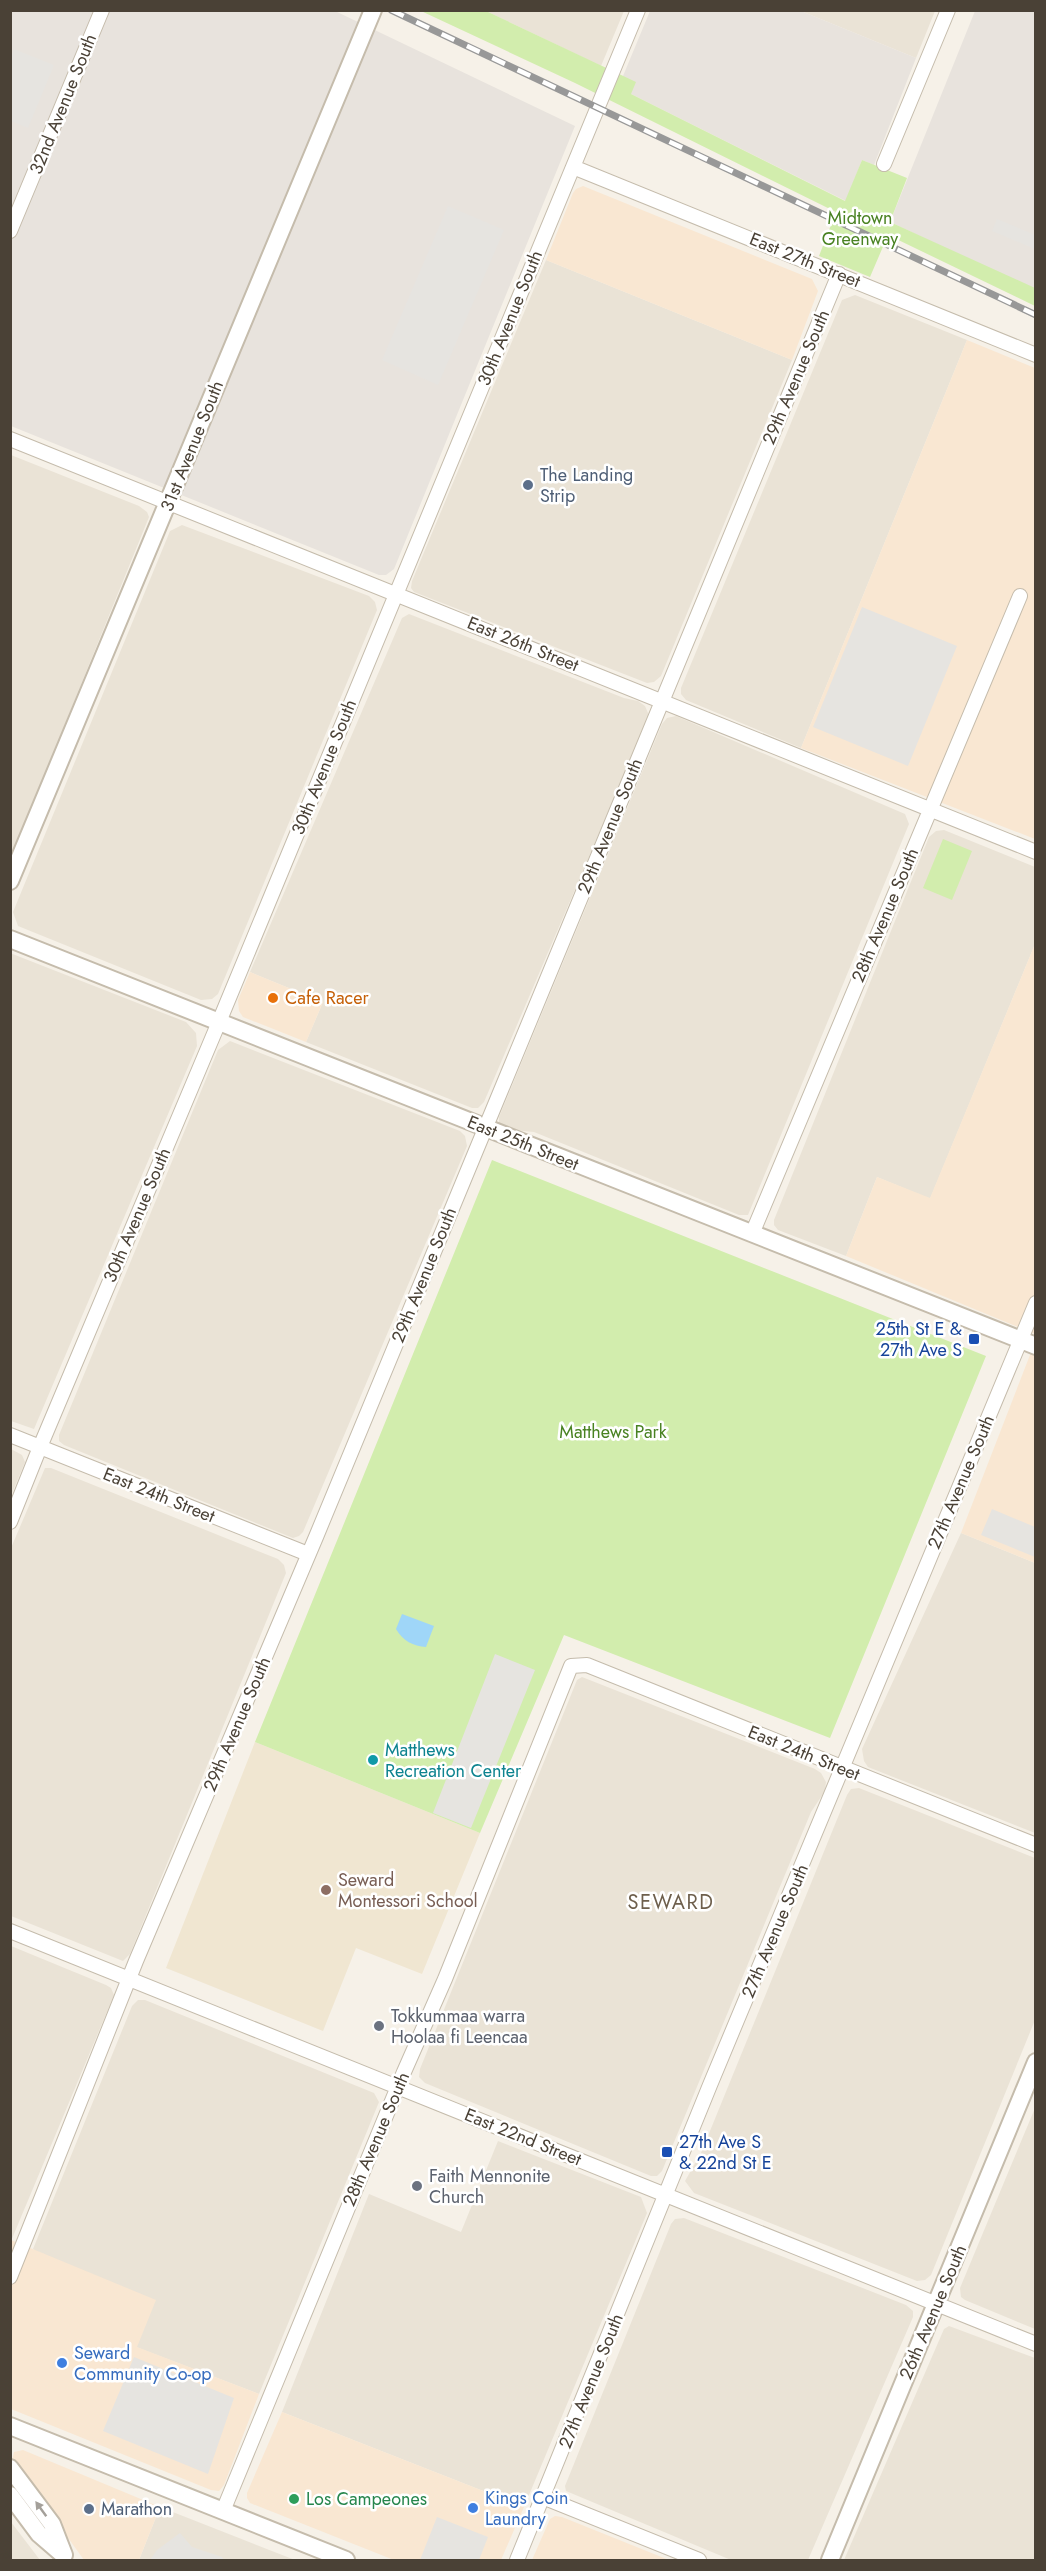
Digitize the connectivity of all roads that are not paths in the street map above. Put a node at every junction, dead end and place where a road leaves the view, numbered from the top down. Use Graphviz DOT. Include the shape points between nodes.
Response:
graph roads {
  1 [pos="102,10"];
  2 [pos="373,10"];
  3 [pos="638,10"];
  4 [pos="948,10"];
  5 [pos="885,164"];
  6 [pos="573,167"];
  7 [pos="10,231"];
  8 [pos="839,273"];
  9 [pos="1035,355"];
  10 [pos="10,439"];
  11 [pos="169,502"];
  12 [pos="396,594"];
  13 [pos="1020,596"];
  14 [pos="662,700"];
  15 [pos="929,809"];
  16 [pos="1035,852"];
  17 [pos="10,881"];
  18 [pos="10,939"];
  19 [pos="219,1022"];
  20 [pos="485,1127"];
  21 [pos="752,1234"];
  22 [pos="1035,1303"];
  23 [pos="1028,1343"];
  24 [pos="10,1435"];
  25 [pos="39,1447"];
  26 [pos="10,1522"];
  27 [pos="308,1554"];
  28 [pos="571,1666"];
  29 [pos="844,1769"];
  30 [pos="1035,1845"];
  31 [pos="10,1931"];
  32 [pos="129,1979"];
  33 [pos="1035,2062"];
  34 [pos="398,2087"];
  35 [pos="667,2194"];
  36 [pos="10,2277"];
  37 [pos="936,2303"];
  38 [pos="1035,2344"];
  39 [pos="10,2426"];
  40 [pos="10,2468"];
  41 [pos="10,2495"];
  42 [pos="545,2498"];
  43 [pos="223,2511"];
  44 [pos="66,2558"];
  45 [pos="346,2560"];
  46 [pos="518,2560"];
  47 [pos="699,2560"];
  48 [pos="830,2560"];
  1 -- 7 [label="street, 32nd Avenue South"];
  2 -- 11 [label="street, 31st Avenue South"];
  3 -- 6 [label="street, 30th Avenue South"];
  4 -- 5 [label="street"];
  6 -- 8 [label="street, East 27th Street"];
  6 -- 12 [label="street, 30th Avenue South"];
  8 -- 9 [label="street, East 27th Street"];
  8 -- 14 [label="street, 29th Avenue South"];
  10 -- 11 [label="street, East 26th Street"];
  11 -- 12 [label="street, East 26th Street"];
  11 -- 17 [label="street, 31st Avenue South"];
  12 -- 14 [label="street, East 26th Street"];
  12 -- 19 [label="street, 30th Avenue South"];
  13 -- 15 [label="street, 28th Avenue South"];
  14 -- 15 [label="street, East 26th Street"];
  14 -- 20 [label="street, 29th Avenue South"];
  15 -- 16 [label="street, East 26th Street"];
  15 -- 21 [label="street, 28th Avenue South"];
  18 -- 19 [label="street, East 25th Street"];
  19 -- 20 [label="street, East 25th Street"];
  19 -- 25 [label="street, 30th Avenue South"];
  20 -- 21 [label="street, East 25th Street"];
  20 -- 27 [label="street, 29th Avenue South"];
  21 -- 23 [label="street, East 25th Street"];
  22 -- 23 [label="street, 27th Avenue South"];
  23 -- 29 [label="street, 27th Avenue South"];
  24 -- 25 [label="street, East 24th Street"];
  25 -- 26 [label="street, 30th Avenue South"];
  25 -- 27 [label="street, East 24th Street"];
  27 -- 32 [label="street, 29th Avenue South"];
  28 -- 29 [label="street, East 24th Street" via="587,1665"];
  28 -- 34 [label="street, 28th Avenue South"];
  29 -- 30 [label="street, East 24th Street"];
  29 -- 35 [label="street, 27th Avenue South"];
  31 -- 32 [label="street, East 22nd Street"];
  32 -- 34 [label="street, East 22nd Street"];
  32 -- 36 [label="street, 29th Avenue South"];
  33 -- 37 [label="street, 26th Avenue South"];
  34 -- 35 [label="street, East 22nd Street"];
  34 -- 43 [label="street, 28th Avenue South"];
  35 -- 37 [label="street, East 22nd Street"];
  35 -- 42 [label="street, 27th Avenue South"];
  37 -- 38 [label="street, East 22nd Street"];
  37 -- 48 [label="street, 26th Avenue South"];
  39 -- 43 [label="street"];
  44 -- 40 [label="street, one-way" via="52,2524"];
  41 -- 44 [label="street" via="39,2534"];
  42 -- 46 [label="street, 27th Avenue South"];
  42 -- 47 [label="street"];
  43 -- 45 [label="street"];
}
